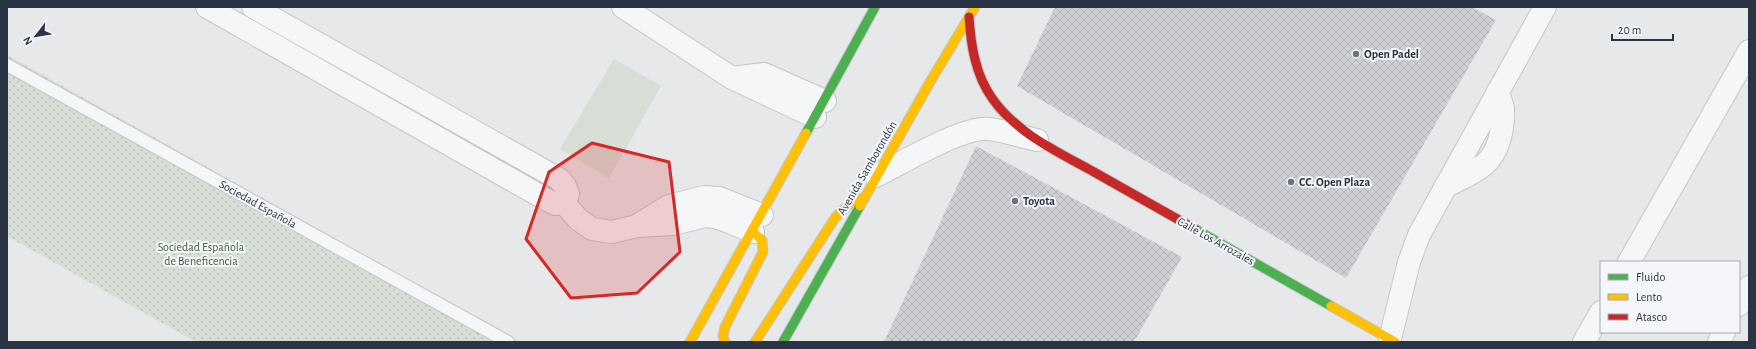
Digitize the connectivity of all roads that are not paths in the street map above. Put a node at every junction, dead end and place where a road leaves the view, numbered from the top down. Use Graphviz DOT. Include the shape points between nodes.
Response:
graph roads {
  1 [pos="252,7"];
  2 [pos="623,7"];
  3 [pos="875,7"];
  4 [pos="975,7"];
  5 [pos="1545,7"];
  6 [pos="214,9"];
  7 [pos="645,13"];
  8 [pos="969,17"];
  9 [pos="1749,51"];
  10 [pos="7,65"];
  11 [pos="357,65"];
  12 [pos="345,85"];
  13 [pos="820,109"];
  14 [pos="477,133"];
  15 [pos="1037,140"];
  16 [pos="466,154"];
  17 [pos="876,176"];
  18 [pos="564,203"];
  19 [pos="758,223"];
  20 [pos="1630,261"];
  21 [pos="1749,287"];
  22 [pos="1740,303"];
  23 [pos="1600,314"];
  24 [pos="1724,333"];
  25 [pos="1393,340"];
  26 [pos="508,342"];
  27 [pos="690,342"];
  28 [pos="725,342"];
  29 [pos="755,342"];
  30 [pos="783,342"];
  31 [pos="1584,342"];
  32 [pos="1719,342"];
  1 -- 11 [label="street"];
  2 -- 7 [label="street"];
  3 -- 13 [label="main road"];
  4 -- 8 [label="main road, Avenida Samborondón"];
  5 -- 25 [label="street" via="1419,235 1409,262"];
  6 -- 12 [label="street"];
  7 -- 13 [label="street" via="732,78 764,74"];
  8 -- 15 [label="main road, Calle Los Arrozales" via="971,47 978,71 989,93 1000,108"];
  8 -- 17 [label="main road, Avenida Samborondón"];
  9 -- 20 [label="street"];
  10 -- 26 [label="lane, Sociedad Española"];
  11 -- 12 [label="street"];
  11 -- 14 [label="street"];
  12 -- 16 [label="street"];
  13 -- 19 [label="main road"];
  14 -- 16 [label="street"];
  14 -- 18 [label="street" via="560,179 568,194"];
  15 -- 17 [label="street, Calle Los Arrozales" via="988,129 970,131"];
  15 -- 25 [label="main road, Calle Los Arrozales"];
  16 -- 18 [label="street" via="549,201 555,204"];
  17 -- 29 [label="main road" via="835,218"];
  17 -- 30 [label="main road, Avenida Samborondón"];
  18 -- 19 [label="street" via="578,219 592,229 612,232 637,226 674,224 704,216 727,221"];
  19 -- 27 [label="main road"];
  19 -- 28 [label="main road" via="763,252 725,327"];
  21 -- 22 [label="street"];
  23 -- 31 [label="street"];
  24 -- 32 [label="street"];
}
